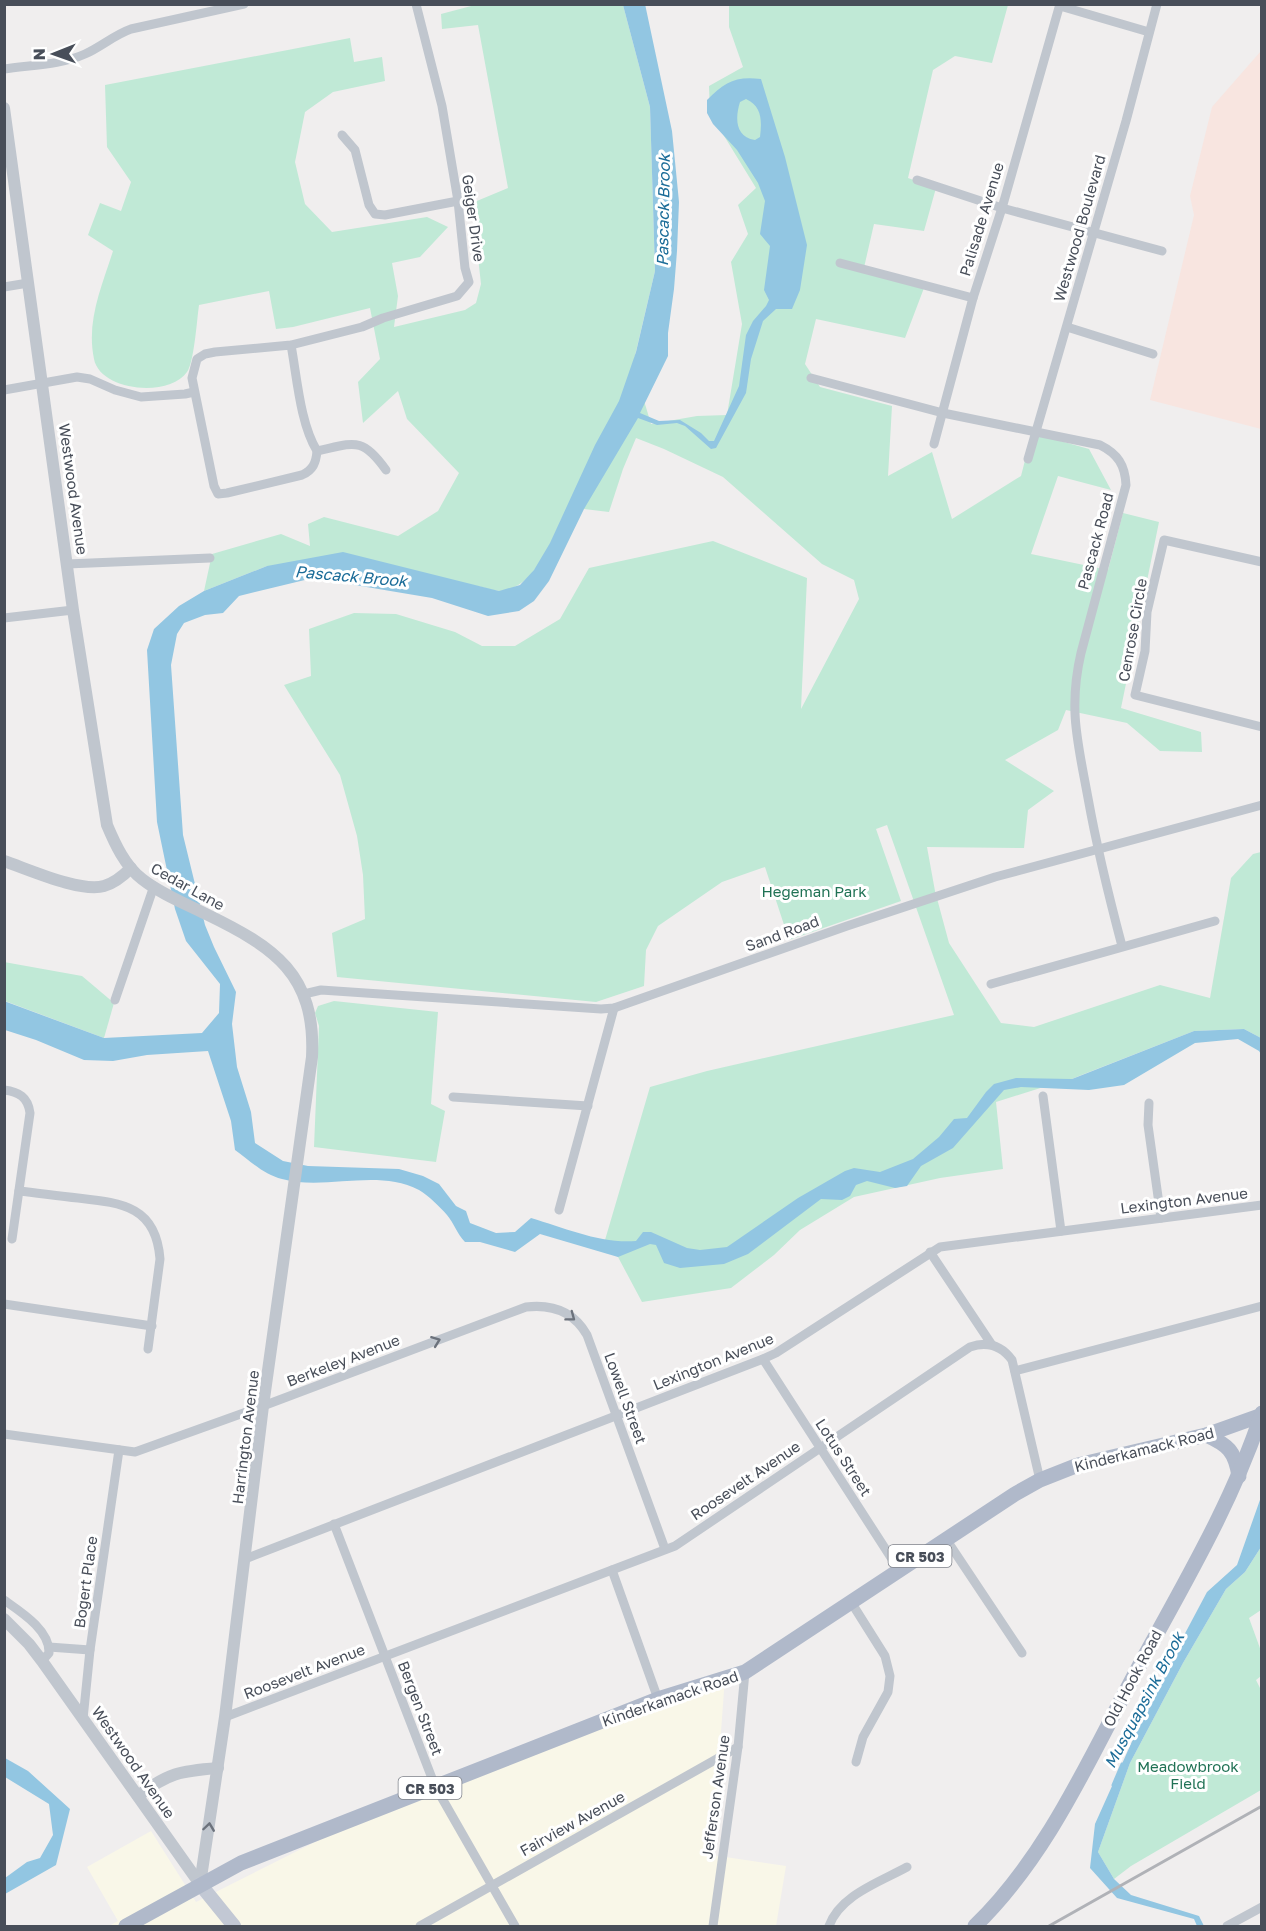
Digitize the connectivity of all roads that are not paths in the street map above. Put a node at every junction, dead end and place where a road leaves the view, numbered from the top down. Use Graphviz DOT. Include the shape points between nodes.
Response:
graph roads {
  1 [pos="244,4"];
  2 [pos="416,4"];
  3 [pos="1157,4"];
  4 [pos="1060,5"];
  5 [pos="1149,32"];
  6 [pos="4,69"];
  7 [pos="5,113"];
  8 [pos="342,135"];
  9 [pos="917,180"];
  10 [pos="458,201"];
  11 [pos="1002,208"];
  12 [pos="1094,232"];
  13 [pos="1162,251"];
  14 [pos="840,263"];
  15 [pos="28,283"];
  16 [pos="4,287"];
  17 [pos="973,298"];
  18 [pos="1067,327"];
  19 [pos="291,345"];
  20 [pos="1153,354"];
  21 [pos="811,378"];
  22 [pos="43,384"];
  23 [pos="4,390"];
  24 [pos="194,392"];
  25 [pos="943,413"];
  26 [pos="1035,432"];
  27 [pos="934,444"];
  28 [pos="316,451"];
  29 [pos="1028,459"];
  30 [pos="386,470"];
  31 [pos="210,558"];
  32 [pos="1262,562"];
  33 [pos="67,564"];
  34 [pos="73,610"];
  35 [pos="4,618"];
  36 [pos="1262,727"];
  37 [pos="1262,806"];
  38 [pos="1098,849"];
  39 [pos="4,861"];
  40 [pos="131,868"];
  41 [pos="154,886"];
  42 [pos="1215,921"];
  43 [pos="1122,946"];
  44 [pos="991,984"];
  45 [pos="304,994"];
  46 [pos="115,1000"];
  47 [pos="614,1008"];
  48 [pos="4,1090"];
  49 [pos="1043,1096"];
  50 [pos="453,1097"];
  51 [pos="1149,1103"];
  52 [pos="588,1106"];
  53 [pos="19,1191"];
  54 [pos="1262,1205"];
  55 [pos="559,1210"];
  56 [pos="1161,1218"];
  57 [pos="1061,1231"];
  58 [pos="12,1239"];
  59 [pos="930,1252"];
  60 [pos="4,1304"];
  61 [pos="1262,1306"];
  62 [pos="516,1311"];
  63 [pos="152,1326"];
  64 [pos="992,1345"];
  65 [pos="148,1349"];
  66 [pos="763,1359"];
  67 [pos="1015,1371"];
  68 [pos="263,1406"];
  69 [pos="1261,1414"];
  70 [pos="616,1416"];
  71 [pos="4,1434"];
  72 [pos="1206,1435"];
  73 [pos="820,1448"];
  74 [pos="119,1450"];
  75 [pos="1239,1476"];
  76 [pos="1040,1480"];
  77 [pos="334,1524"];
  78 [pos="946,1539"];
  79 [pos="665,1549"];
  80 [pos="245,1559"];
  81 [pos="612,1570"];
  82 [pos="899,1570"];
  83 [pos="4,1600"];
  84 [pos="851,1602"];
  85 [pos="4,1619"];
  86 [pos="50,1647"];
  87 [pos="90,1650"];
  88 [pos="1022,1653"];
  89 [pos="385,1656"];
  90 [pos="42,1661"];
  91 [pos="745,1672"];
  92 [pos="658,1699"];
  93 [pos="225,1717"];
  94 [pos="83,1719"];
  95 [pos="738,1747"];
  96 [pos="856,1762"];
  97 [pos="218,1768"];
  98 [pos="435,1786"];
  99 [pos="138,1796"];
  100 [pos="907,1867"];
  101 [pos="200,1884"];
  102 [pos="492,1886"];
  103 [pos="1262,1907"];
  104 [pos="126,1926"];
  105 [pos="234,1926"];
  106 [pos="420,1926"];
  107 [pos="515,1926"];
  108 [pos="713,1926"];
  109 [pos="829,1926"];
  110 [pos="975,1926"];
  111 [pos="1227,1926"];
  1 -- 6 [label="street" via="130,28 71,59"];
  2 -- 10 [label="street, Geiger Drive" via="442,105"];
  3 -- 5 [label="street, Westwood Boulevard"];
  4 -- 5 [label="street"];
  4 -- 11 [label="street, Palisade Avenue"];
  5 -- 12 [label="street, Westwood Boulevard"];
  7 -- 15 [label="street, Westwood Avenue"];
  8 -- 10 [label="street" via="355,150 369,205 375,214"];
  9 -- 11 [label="street"];
  10 -- 19 [label="street, Geiger Drive" via="469,282 461,293 362,327"];
  11 -- 12 [label="street"];
  11 -- 17 [label="street, Palisade Avenue"];
  12 -- 13 [label="street"];
  12 -- 18 [label="street, Westwood Boulevard"];
  14 -- 17 [label="street"];
  15 -- 16 [label="street"];
  15 -- 22 [label="street, Westwood Avenue"];
  17 -- 25 [label="street, Palisade Avenue"];
  18 -- 20 [label="street"];
  18 -- 26 [label="street, Westwood Boulevard"];
  19 -- 24 [label="street, Geiger Drive" via="205,354 196,359 193,367"];
  19 -- 28 [label="street" via="304,418"];
  21 -- 25 [label="street, Pascack Road"];
  22 -- 23 [label="street"];
  22 -- 24 [label="street" via="77,377 141,397"];
  22 -- 33 [label="street, Westwood Avenue"];
  24 -- 28 [label="street, Geiger Drive" via="219,494 309,472"];
  25 -- 26 [label="street, Pascack Road"];
  25 -- 27 [label="street, Palisade Avenue"];
  26 -- 29 [label="street, Westwood Boulevard"];
  26 -- 38 [label="street, Pascack Road" via="1100,445 1112,451 1125,472 1126,485 1081,652 1073,700"];
  28 -- 30 [label="street" via="360,445 374,453"];
  31 -- 33 [label="street"];
  32 -- 36 [label="street, Cenrose Circle" via="1164,540 1147,612 1145,651 1135,696"];
  33 -- 34 [label="street, Westwood Avenue"];
  34 -- 35 [label="street"];
  34 -- 40 [label="street, Westwood Avenue" via="107,825"];
  37 -- 38 [label="street, Sand Road"];
  38 -- 43 [label="street, Pascack Road"];
  38 -- 47 [label="street, Sand Road" via="962,888"];
  39 -- 40 [label="street, Cedar Lane" via="71,884 92,887 119,880"];
  40 -- 41 [label="street, Cedar Lane"];
  41 -- 45 [label="street, Cedar Lane" via="257,942 279,959"];
  41 -- 46 [label="street"];
  42 -- 43 [label="street"];
  43 -- 44 [label="street"];
  45 -- 47 [label="street, Sand Road" via="321,990"];
  45 -- 68 [label="street, Harrington Avenue" via="312,1046"];
  47 -- 52 [label="street"];
  48 -- 53 [label="street" via="22,1095 29,1106"];
  49 -- 57 [label="street"];
  50 -- 52 [label="street"];
  51 -- 56 [label="street" via="1148,1125"];
  52 -- 55 [label="street"];
  53 -- 58 [label="street"];
  53 -- 63 [label="street" via="116,1202 143,1218 156,1236 160,1259"];
  54 -- 56 [label="street, Lexington Avenue"];
  56 -- 57 [label="street, Lexington Avenue"];
  57 -- 59 [label="street, Lexington Avenue" via="952,1244"];
  59 -- 64 [label="street"];
  59 -- 66 [label="street, Lexington Avenue"];
  60 -- 63 [label="street"];
  61 -- 67 [label="street"];
  68 -- 62 [label="street, Berkeley Avenue, one-way"];
  62 -- 70 [label="street, Lowell Street, one-way" via="549,1306 577,1321 587,1335"];
  63 -- 65 [label="street"];
  64 -- 67 [label="street" via="1007,1354"];
  64 -- 73 [label="street, Roosevelt Avenue" via="970,1347"];
  66 -- 70 [label="street, Lexington Avenue"];
  66 -- 73 [label="street, Lotus Street"];
  67 -- 76 [label="street"];
  68 -- 74 [label="street, Berkeley Avenue" via="135,1452"];
  68 -- 80 [label="street, Harrington Avenue"];
  69 -- 72 [label="main road, Kinderkamack Road / CR 503"];
  69 -- 75 [label="main road, Old Hook Road"];
  70 -- 77 [label="street, Lexington Avenue"];
  70 -- 79 [label="street, Lowell Street"];
  71 -- 74 [label="street, Berkeley Avenue"];
  72 -- 75 [label="main road" via="1229,1448 1237,1460"];
  72 -- 76 [label="main road, Kinderkamack Road / CR 503" via="1104,1457"];
  73 -- 79 [label="street, Roosevelt Avenue"];
  73 -- 82 [label="street, Lotus Street"];
  74 -- 87 [label="street, Bogert Place"];
  75 -- 110 [label="main road, Old Hook Road" via="1059,1816 1026,1868"];
  76 -- 78 [label="main road, Kinderkamack Road / CR 503"];
  77 -- 80 [label="street, Lexington Avenue"];
  77 -- 89 [label="street, Bergen Street"];
  78 -- 82 [label="main road, Kinderkamack Road / CR 503"];
  78 -- 88 [label="street"];
  79 -- 81 [label="street, Roosevelt Avenue"];
  80 -- 93 [label="street, Harrington Avenue"];
  81 -- 89 [label="street, Roosevelt Avenue"];
  81 -- 92 [label="street"];
  82 -- 84 [label="main road, Kinderkamack Road / CR 503"];
  83 -- 86 [label="street" via="30,1619"];
  84 -- 91 [label="main road, Kinderkamack Road / CR 503"];
  84 -- 96 [label="street" via="885,1656 890,1676 888,1692 863,1737"];
  85 -- 90 [label="street, Westwood Avenue"];
  86 -- 87 [label="street"];
  86 -- 90 [label="street"];
  87 -- 94 [label="street, Bogert Place"];
  89 -- 93 [label="street, Roosevelt Avenue"];
  89 -- 98 [label="street, Bergen Street"];
  90 -- 94 [label="street, Westwood Avenue"];
  91 -- 92 [label="main road, Kinderkamack Road / CR 503"];
  91 -- 95 [label="street, Jefferson Avenue"];
  92 -- 98 [label="main road, Kinderkamack Road / CR 503"];
  93 -- 97 [label="street, Harrington Avenue"];
  94 -- 99 [label="street, Westwood Avenue"];
  95 -- 102 [label="street, Fairview Avenue"];
  95 -- 108 [label="street, Jefferson Avenue"];
  97 -- 99 [label="street" via="167,1776"];
  101 -- 97 [label="street, Harrington Avenue, one-way"];
  98 -- 101 [label="main road, Kinderkamack Road / CR 503" via="241,1863"];
  98 -- 102 [label="street, Bergen Street"];
  99 -- 101 [label="street, Westwood Avenue"];
  100 -- 109 [label="street" via="845,1902"];
  101 -- 104 [label="main road, Kinderkamack Road / CR 503"];
  101 -- 105 [label="main road, Westwood Avenue"];
  102 -- 106 [label="street, Fairview Avenue"];
  102 -- 107 [label="street, Bergen Street"];
  103 -- 111 [label="street"];
}
